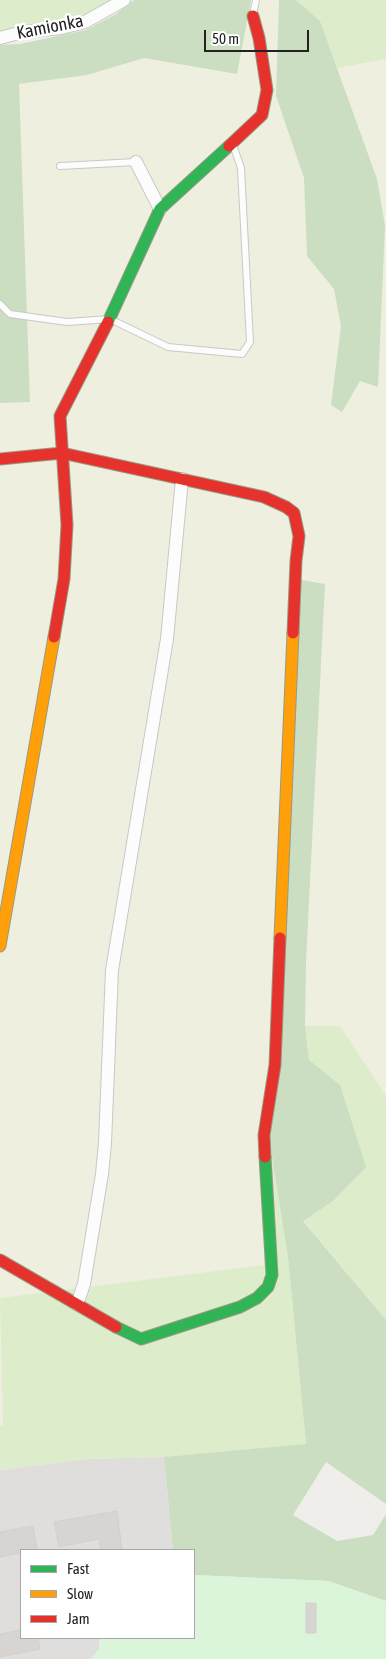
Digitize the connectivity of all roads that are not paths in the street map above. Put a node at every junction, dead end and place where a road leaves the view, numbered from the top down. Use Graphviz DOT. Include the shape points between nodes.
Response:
graph roads {
  1 [pos="124,0"];
  2 [pos="256,0"];
  3 [pos="253,16"];
  4 [pos="0,38"];
  5 [pos="232,144"];
  6 [pos="136,162"];
  7 [pos="60,166"];
  8 [pos="160,209"];
  9 [pos="0,304"];
  10 [pos="110,319"];
  11 [pos="62,453"];
  12 [pos="0,459"];
  13 [pos="182,479"];
  14 [pos="0,946"];
  15 [pos="0,1260"];
  16 [pos="77,1304"];
  1 -- 4 [label="street, Kamionka" via="85,22"];
  2 -- 3 [label="lane"];
  3 -- 5 [label="street" via="267,90 262,115"];
  5 -- 8 [label="street"];
  5 -- 10 [label="lane" via="241,168 250,342 242,354 168,347"];
  6 -- 7 [label="lane"];
  6 -- 8 [label="street"];
  8 -- 10 [label="street"];
  9 -- 10 [label="lane" via="10,314 67,322"];
  10 -- 11 [label="street" via="60,416"];
  11 -- 12 [label="street"];
  11 -- 13 [label="street"];
  11 -- 14 [label="street" via="67,525 64,579"];
  13 -- 16 [label="street" via="167,639 112,970 102,1174 84,1284"];
  13 -- 16 [label="street" via="264,497 286,507 294,513 299,536 274,1064 264,1135 272,1275 268,1287 257,1298 240,1307 141,1339"];
  15 -- 16 [label="street"];
}
